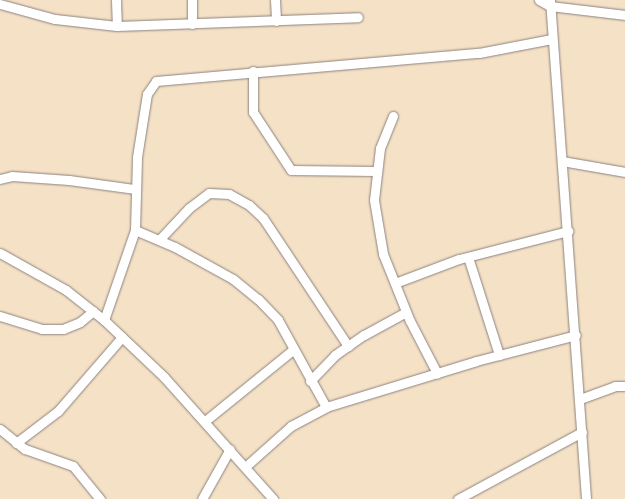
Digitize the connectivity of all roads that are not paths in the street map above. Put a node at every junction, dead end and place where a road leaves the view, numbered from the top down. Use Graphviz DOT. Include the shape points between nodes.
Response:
graph roads {
  1 [pos="116,0"];
  2 [pos="192,0"];
  3 [pos="274,0"];
  4 [pos="539,0"];
  5 [pos="0,2"];
  6 [pos="550,3"];
  7 [pos="625,15"];
  8 [pos="358,17"];
  9 [pos="276,20"];
  10 [pos="192,24"];
  11 [pos="117,26"];
  12 [pos="552,39"];
  13 [pos="253,71"];
  14 [pos="393,116"];
  15 [pos="562,161"];
  16 [pos="376,171"];
  17 [pos="625,172"];
  18 [pos="0,179"];
  19 [pos="135,189"];
  20 [pos="135,230"];
  21 [pos="568,231"];
  22 [pos="159,240"];
  23 [pos="0,253"];
  24 [pos="468,257"];
  25 [pos="395,283"];
  26 [pos="93,311"];
  27 [pos="406,312"];
  28 [pos="0,316"];
  29 [pos="104,320"];
  30 [pos="576,335"];
  31 [pos="122,337"];
  32 [pos="348,346"];
  33 [pos="294,349"];
  34 [pos="499,355"];
  35 [pos="437,374"];
  36 [pos="310,381"];
  37 [pos="625,386"];
  38 [pos="580,399"];
  39 [pos="326,408"];
  40 [pos="204,421"];
  41 [pos="0,429"];
  42 [pos="582,432"];
  43 [pos="16,443"];
  44 [pos="230,449"];
  45 [pos="245,467"];
  46 [pos="100,499"];
  47 [pos="202,499"];
  48 [pos="273,499"];
  49 [pos="458,499"];
  50 [pos="586,499"];
  1 -- 11 [label="street"];
  2 -- 10 [label="street"];
  3 -- 9 [label="street"];
  4 -- 6 [label="street"];
  5 -- 11 [label="street" via="55,19"];
  6 -- 7 [label="street"];
  6 -- 12 [label="street"];
  8 -- 9 [label="street"];
  9 -- 10 [label="street"];
  10 -- 11 [label="street"];
  12 -- 13 [label="street" via="479,52"];
  12 -- 15 [label="street"];
  13 -- 16 [label="street" via="253,112 291,170"];
  13 -- 19 [label="street" via="162,80 152,84 147,94"];
  14 -- 16 [label="street" via="380,148"];
  15 -- 17 [label="street"];
  15 -- 21 [label="street"];
  16 -- 25 [label="street" via="374,200 384,254"];
  18 -- 19 [label="street" via="12,176 69,180"];
  19 -- 20 [label="street"];
  20 -- 22 [label="street"];
  20 -- 29 [label="street"];
  21 -- 24 [label="street"];
  21 -- 30 [label="street"];
  22 -- 32 [label="street" via="189,208 209,193 229,194 249,205 263,218"];
  22 -- 33 [label="street" via="233,279 278,320"];
  23 -- 26 [label="street" via="66,290"];
  24 -- 25 [label="street"];
  24 -- 34 [label="street"];
  25 -- 27 [label="street"];
  26 -- 28 [label="street" via="80,322 63,329 42,330"];
  26 -- 29 [label="street"];
  27 -- 32 [label="street"];
  27 -- 35 [label="street"];
  29 -- 31 [label="street"];
  30 -- 34 [label="street"];
  30 -- 38 [label="street"];
  31 -- 40 [label="street"];
  31 -- 43 [label="street" via="58,411"];
  32 -- 36 [label="street"];
  33 -- 36 [label="street"];
  33 -- 40 [label="street"];
  34 -- 35 [label="street"];
  35 -- 39 [label="street"];
  36 -- 39 [label="street"];
  37 -- 38 [label="street" via="615,386"];
  38 -- 42 [label="street"];
  39 -- 45 [label="street" via="291,426"];
  40 -- 44 [label="street"];
  41 -- 43 [label="street"];
  42 -- 49 [label="street"];
  42 -- 50 [label="street"];
  43 -- 46 [label="street" via="73,466"];
  44 -- 45 [label="street"];
  44 -- 47 [label="street"];
  45 -- 48 [label="street"];
}
